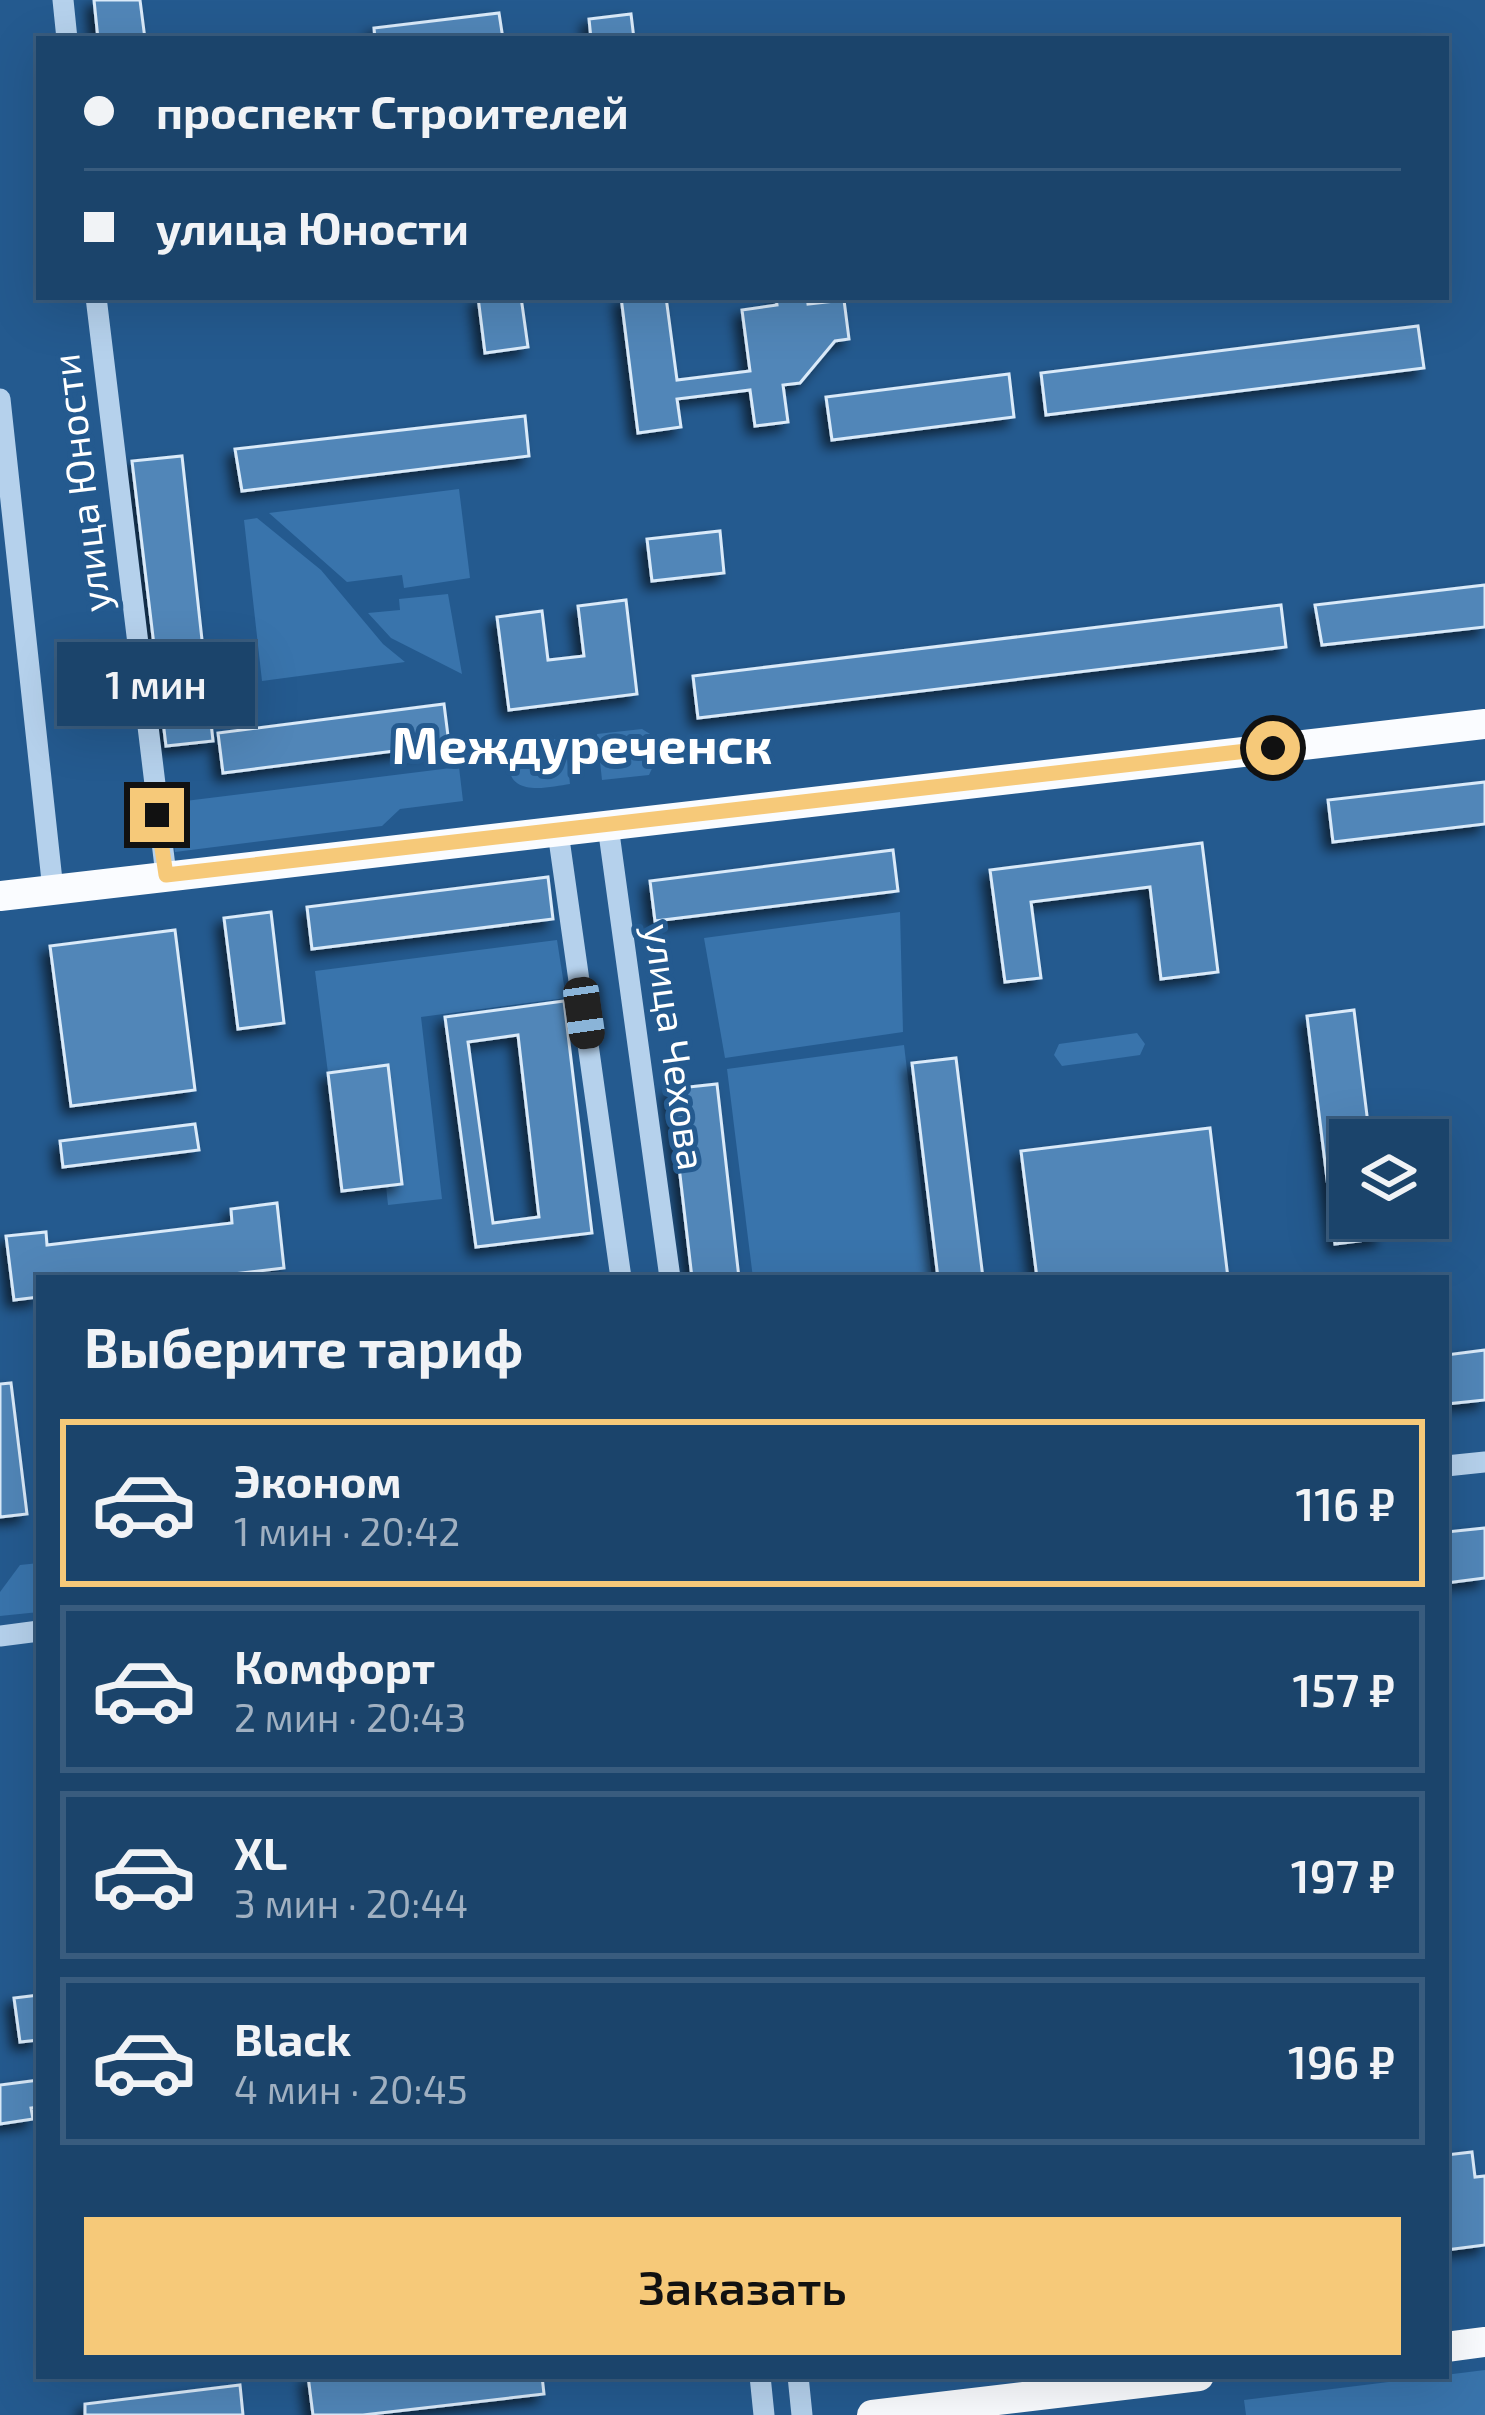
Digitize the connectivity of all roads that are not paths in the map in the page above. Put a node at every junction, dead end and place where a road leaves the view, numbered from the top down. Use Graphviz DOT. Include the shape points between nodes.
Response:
graph roads {
  1 [pos="62,0"];
  2 [pos="67,36"];
  3 [pos="96,300"];
  4 [pos="0,399"];
  5 [pos="1485,724"];
  6 [pos="608,826"];
  7 [pos="558,832"];
  8 [pos="166,875"];
  9 [pos="53,890"];
  10 [pos="0,896"];
  11 [pos="621,1275"];
  12 [pos="670,1275"];
  13 [pos="1485,1462"];
  14 [pos="1449,1466"];
  15 [pos="36,1631"];
  16 [pos="0,1636"];
  17 [pos="1485,2342"];
  18 [pos="1449,2347"];
  19 [pos="760,2379"];
  20 [pos="798,2379"];
  21 [pos="1174,2379"];
  22 [pos="764,2415"];
  23 [pos="802,2415"];
  24 [pos="872,2415"];
  1 -- 2 [label="street"];
  3 -- 8 [label="street, улица Юности"];
  4 -- 9 [label="street, улица Юности"];
  5 -- 6 [label="main road"];
  6 -- 7 [label="main road"];
  6 -- 12 [label="street, улица Чехова"];
  7 -- 8 [label="main road"];
  7 -- 11 [label="street"];
  8 -- 9 [label="main road"];
  9 -- 10 [label="main road"];
  13 -- 14 [label="street"];
  15 -- 16 [label="street"];
  17 -- 18 [label="main road"];
  19 -- 22 [label="street"];
  20 -- 23 [label="street"];
  21 -- 24 [label="main road"];
}
